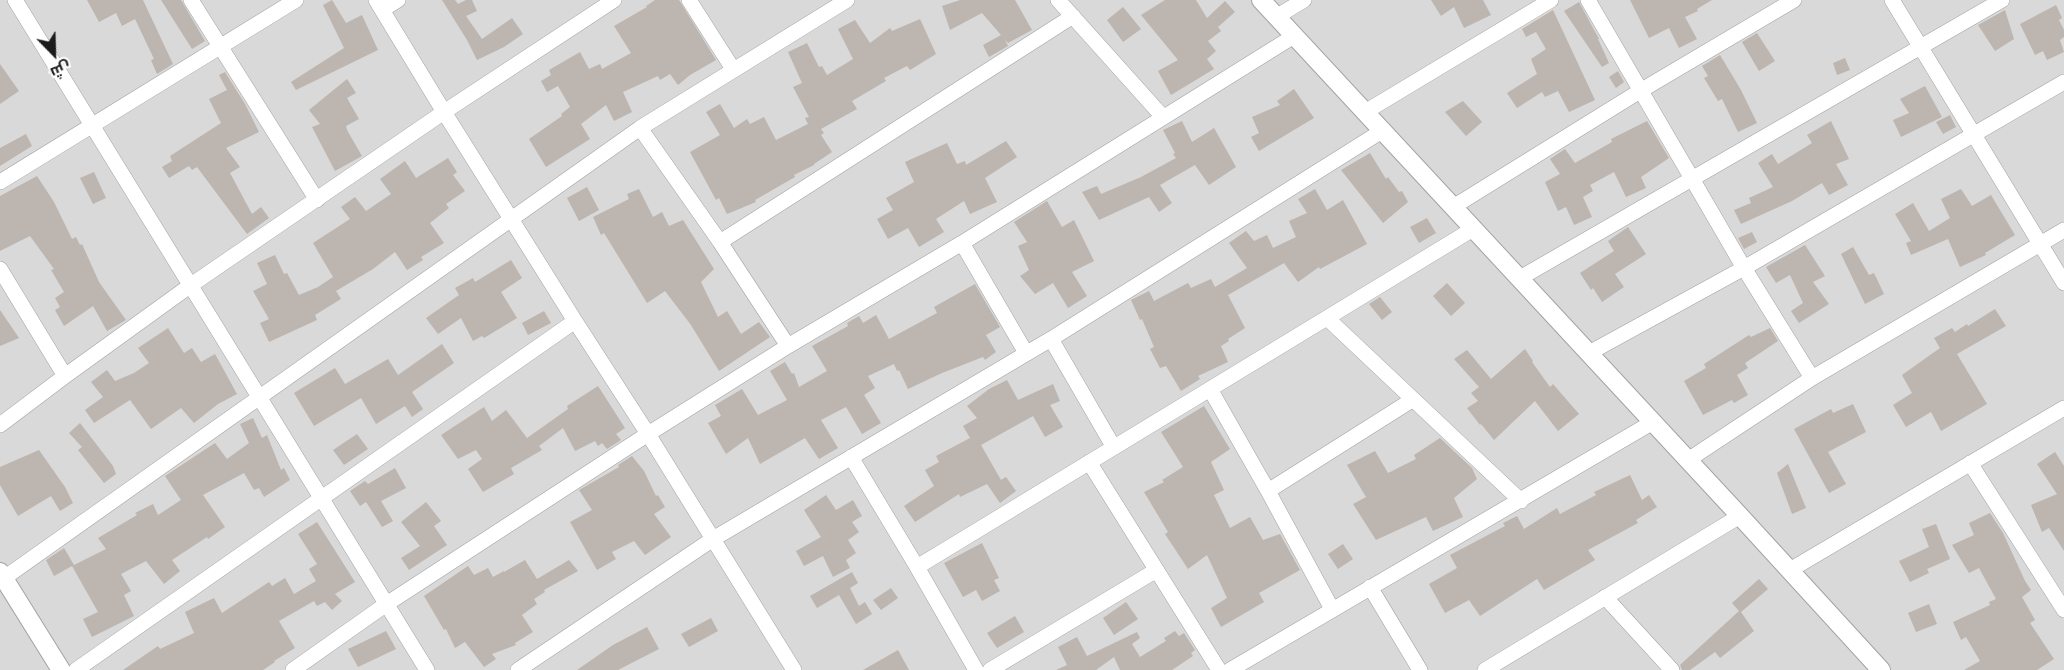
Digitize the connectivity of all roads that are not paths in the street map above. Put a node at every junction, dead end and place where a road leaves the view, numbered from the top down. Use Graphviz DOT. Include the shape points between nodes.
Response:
graph roads {
  1 [pos="15,0"];
  2 [pos="191,0"];
  3 [pos="296,0"];
  4 [pos="398,0"];
  5 [pos="614,0"];
  6 [pos="689,0"];
  7 [pos="846,0"];
  8 [pos="1058,0"];
  9 [pos="1261,0"];
  10 [pos="1304,0"];
  11 [pos="1551,0"];
  12 [pos="1588,0"];
  13 [pos="1794,0"];
  14 [pos="1892,0"];
  15 [pos="2002,0"];
  16 [pos="379,5"];
  17 [pos="1073,16"];
  18 [pos="1276,17"];
  19 [pos="1294,36"];
  20 [pos="220,46"];
  21 [pos="1921,47"];
  22 [pos="733,69"];
  23 [pos="2064,82"];
  24 [pos="1640,91"];
  25 [pos="444,112"];
  26 [pos="1365,112"];
  27 [pos="1163,117"];
  28 [pos="92,124"];
  29 [pos="640,128"];
  30 [pos="1382,131"];
  31 [pos="1973,134"];
  32 [pos="1692,179"];
  33 [pos="0,182"];
  34 [pos="316,200"];
  35 [pos="1453,207"];
  36 [pos="511,218"];
  37 [pos="1473,228"];
  38 [pos="2064,230"];
  39 [pos="720,242"];
  40 [pos="962,243"];
  41 [pos="2041,244"];
  42 [pos="1744,268"];
  43 [pos="0,269"];
  44 [pos="1520,278"];
  45 [pos="2064,283"];
  46 [pos="191,285"];
  47 [pos="1328,319"];
  48 [pos="575,321"];
  49 [pos="1051,339"];
  50 [pos="788,346"];
  51 [pos="1026,353"];
  52 [pos="1589,353"];
  53 [pos="65,376"];
  54 [pos="1812,378"];
  55 [pos="1210,389"];
  56 [pos="260,397"];
  57 [pos="1412,400"];
  58 [pos="2064,408"];
  59 [pos="1653,422"];
  60 [pos="0,425"];
  61 [pos="648,434"];
  62 [pos="1113,446"];
  63 [pos="851,457"];
  64 [pos="1688,460"];
  65 [pos="1089,462"];
  66 [pos="1970,464"];
  67 [pos="1268,490"];
  68 [pos="320,498"];
  69 [pos="1521,501"];
  70 [pos="1740,516"];
  71 [pos="713,539"];
  72 [pos="917,567"];
  73 [pos="1790,570"];
  74 [pos="1155,571"];
  75 [pos="1,577"];
  76 [pos="1370,587"];
  77 [pos="2058,590"];
  78 [pos="1605,597"];
  79 [pos="385,605"];
  80 [pos="1332,609"];
  81 [pos="2064,610"];
  82 [pos="61,670"];
  83 [pos="76,670"];
  84 [pos="293,670"];
  85 [pos="427,670"];
  86 [pos="518,670"];
  87 [pos="793,670"];
  88 [pos="976,670"];
  89 [pos="990,670"];
  90 [pos="1219,670"];
  91 [pos="1230,670"];
  92 [pos="1420,670"];
  93 [pos="1485,670"];
  94 [pos="1672,670"];
  95 [pos="1881,670"];
  1 -- 28 [label="street"];
  2 -- 20 [label="street"];
  3 -- 20 [label="street"];
  4 -- 16 [label="street"];
  5 -- 25 [label="street"];
  6 -- 22 [label="street"];
  7 -- 22 [label="street"];
  8 -- 17 [label="street"];
  9 -- 18 [label="street"];
  10 -- 18 [label="street"];
  11 -- 26 [label="street"];
  12 -- 24 [label="street"];
  13 -- 24 [label="street"];
  14 -- 21 [label="street"];
  15 -- 21 [label="street"];
  16 -- 25 [label="street"];
  17 -- 27 [label="street"];
  17 -- 39 [label="street"];
  18 -- 19 [label="street"];
  19 -- 26 [label="street"];
  19 -- 27 [label="street"];
  20 -- 28 [label="street"];
  20 -- 34 [label="street"];
  21 -- 31 [label="street"];
  21 -- 32 [label="street"];
  22 -- 29 [label="street"];
  23 -- 31 [label="street"];
  24 -- 32 [label="street"];
  24 -- 35 [label="street"];
  25 -- 34 [label="street"];
  25 -- 36 [label="street"];
  26 -- 30 [label="street"];
  27 -- 40 [label="street"];
  28 -- 33 [label="street"];
  28 -- 46 [label="street"];
  29 -- 36 [label="street"];
  29 -- 39 [label="street"];
  30 -- 35 [label="street"];
  30 -- 49 [label="street"];
  31 -- 41 [label="street"];
  31 -- 42 [label="street"];
  32 -- 42 [label="street"];
  32 -- 44 [label="street"];
  34 -- 46 [label="street"];
  35 -- 37 [label="street"];
  36 -- 48 [label="street"];
  36 -- 56 [label="street"];
  37 -- 44 [label="street"];
  37 -- 47 [label="street"];
  38 -- 41 [label="street"];
  39 -- 50 [label="street"];
  40 -- 50 [label="street"];
  40 -- 51 [label="street"];
  41 -- 45 [label="street"];
  41 -- 54 [label="street"];
  42 -- 52 [label="street"];
  42 -- 54 [label="street"];
  43 -- 53 [label="street"];
  44 -- 52 [label="street"];
  46 -- 53 [label="street"];
  46 -- 56 [label="street"];
  47 -- 55 [label="street"];
  47 -- 57 [label="street"];
  48 -- 61 [label="street"];
  48 -- 68 [label="street"];
  49 -- 51 [label="street"];
  49 -- 62 [label="street"];
  50 -- 61 [label="street"];
  51 -- 63 [label="street"];
  52 -- 59 [label="street"];
  53 -- 60 [label="street"];
  54 -- 64 [label="street"];
  55 -- 62 [label="street"];
  55 -- 67 [label="street"];
  56 -- 68 [label="street"];
  56 -- 75 [label="street"];
  57 -- 67 [label="street"];
  57 -- 69 [label="street"];
  58 -- 66 [label="street"];
  59 -- 64 [label="street"];
  59 -- 69 [label="street"];
  61 -- 71 [label="street"];
  61 -- 79 [label="street"];
  62 -- 65 [label="street"];
  63 -- 71 [label="street"];
  63 -- 72 [label="street"];
  64 -- 70 [label="street"];
  65 -- 72 [label="street"];
  65 -- 74 [label="street"];
  66 -- 73 [label="street"];
  66 -- 77 [label="street"];
  67 -- 80 [label="street"];
  68 -- 79 [label="street"];
  68 -- 83 [label="street"];
  69 -- 76 [label="street"];
  70 -- 73 [label="street"];
  70 -- 78 [label="street"];
  71 -- 86 [label="street"];
  71 -- 87 [label="street"];
  72 -- 88 [label="street"];
  73 -- 95 [label="street"];
  74 -- 89 [label="street"];
  74 -- 90 [label="street"];
  75 -- 82 [label="street"];
  76 -- 80 [label="street"];
  76 -- 92 [label="street"];
  77 -- 81 [label="street"];
  78 -- 93 [label="street"];
  78 -- 94 [label="street"];
  79 -- 84 [label="street"];
  79 -- 85 [label="street"];
  80 -- 91 [label="street"];
}
